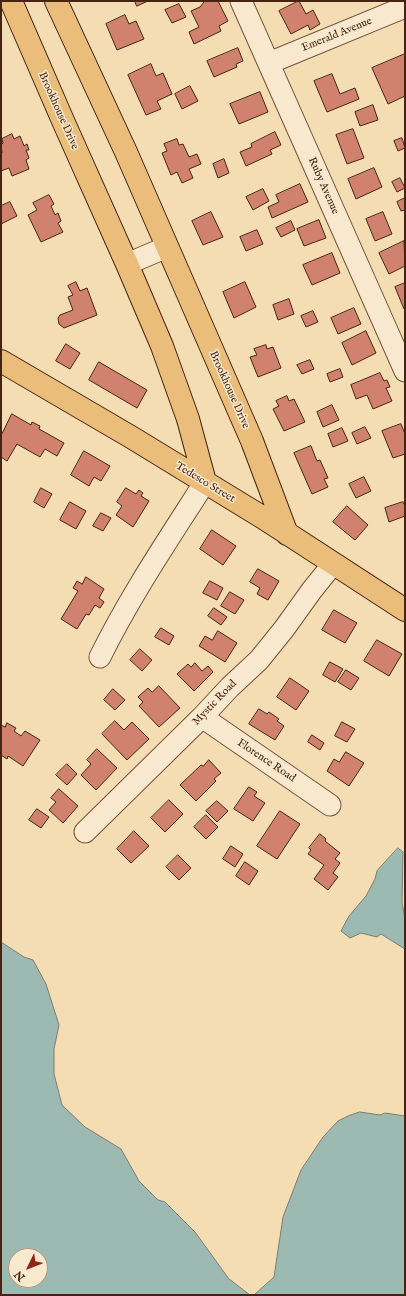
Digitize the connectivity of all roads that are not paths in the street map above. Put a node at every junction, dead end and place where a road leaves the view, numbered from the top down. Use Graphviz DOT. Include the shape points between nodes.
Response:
graph roads {
  1 [pos="10,1"];
  2 [pos="56,1"];
  3 [pos="241,1"];
  4 [pos="405,7"];
  5 [pos="269,63"];
  6 [pos="167,247"];
  7 [pos="127,264"];
  8 [pos="1,362"];
  9 [pos="405,371"];
  10 [pos="205,482"];
  11 [pos="288,534"];
  12 [pos="333,564"];
  13 [pos="405,610"];
  14 [pos="100,657"];
  15 [pos="202,717"];
  16 [pos="330,805"];
  17 [pos="85,832"];
  1 -- 7 [label="main road, Brookhouse Drive"];
  2 -- 6 [label="main road, Brookhouse Drive"];
  3 -- 5 [label="street, Ruby Avenue"];
  4 -- 5 [label="street, Emerald Avenue"];
  5 -- 9 [label="street, Ruby Avenue"];
  6 -- 7 [label="street"];
  6 -- 11 [label="main road, Brookhouse Drive" via="252,441"];
  7 -- 10 [label="main road, Brookhouse Drive" via="162,346 188,419"];
  8 -- 10 [label="main road, Tedesco Street"];
  10 -- 11 [label="main road, Tedesco Street"];
  10 -- 14 [label="street" via="131,599"];
  11 -- 12 [label="main road, Tedesco Street"];
  12 -- 13 [label="main road, Tedesco Street"];
  12 -- 15 [label="street, Mystic Road" via="259,660"];
  15 -- 16 [label="street, Florence Road"];
  15 -- 17 [label="street, Mystic Road"];
}
